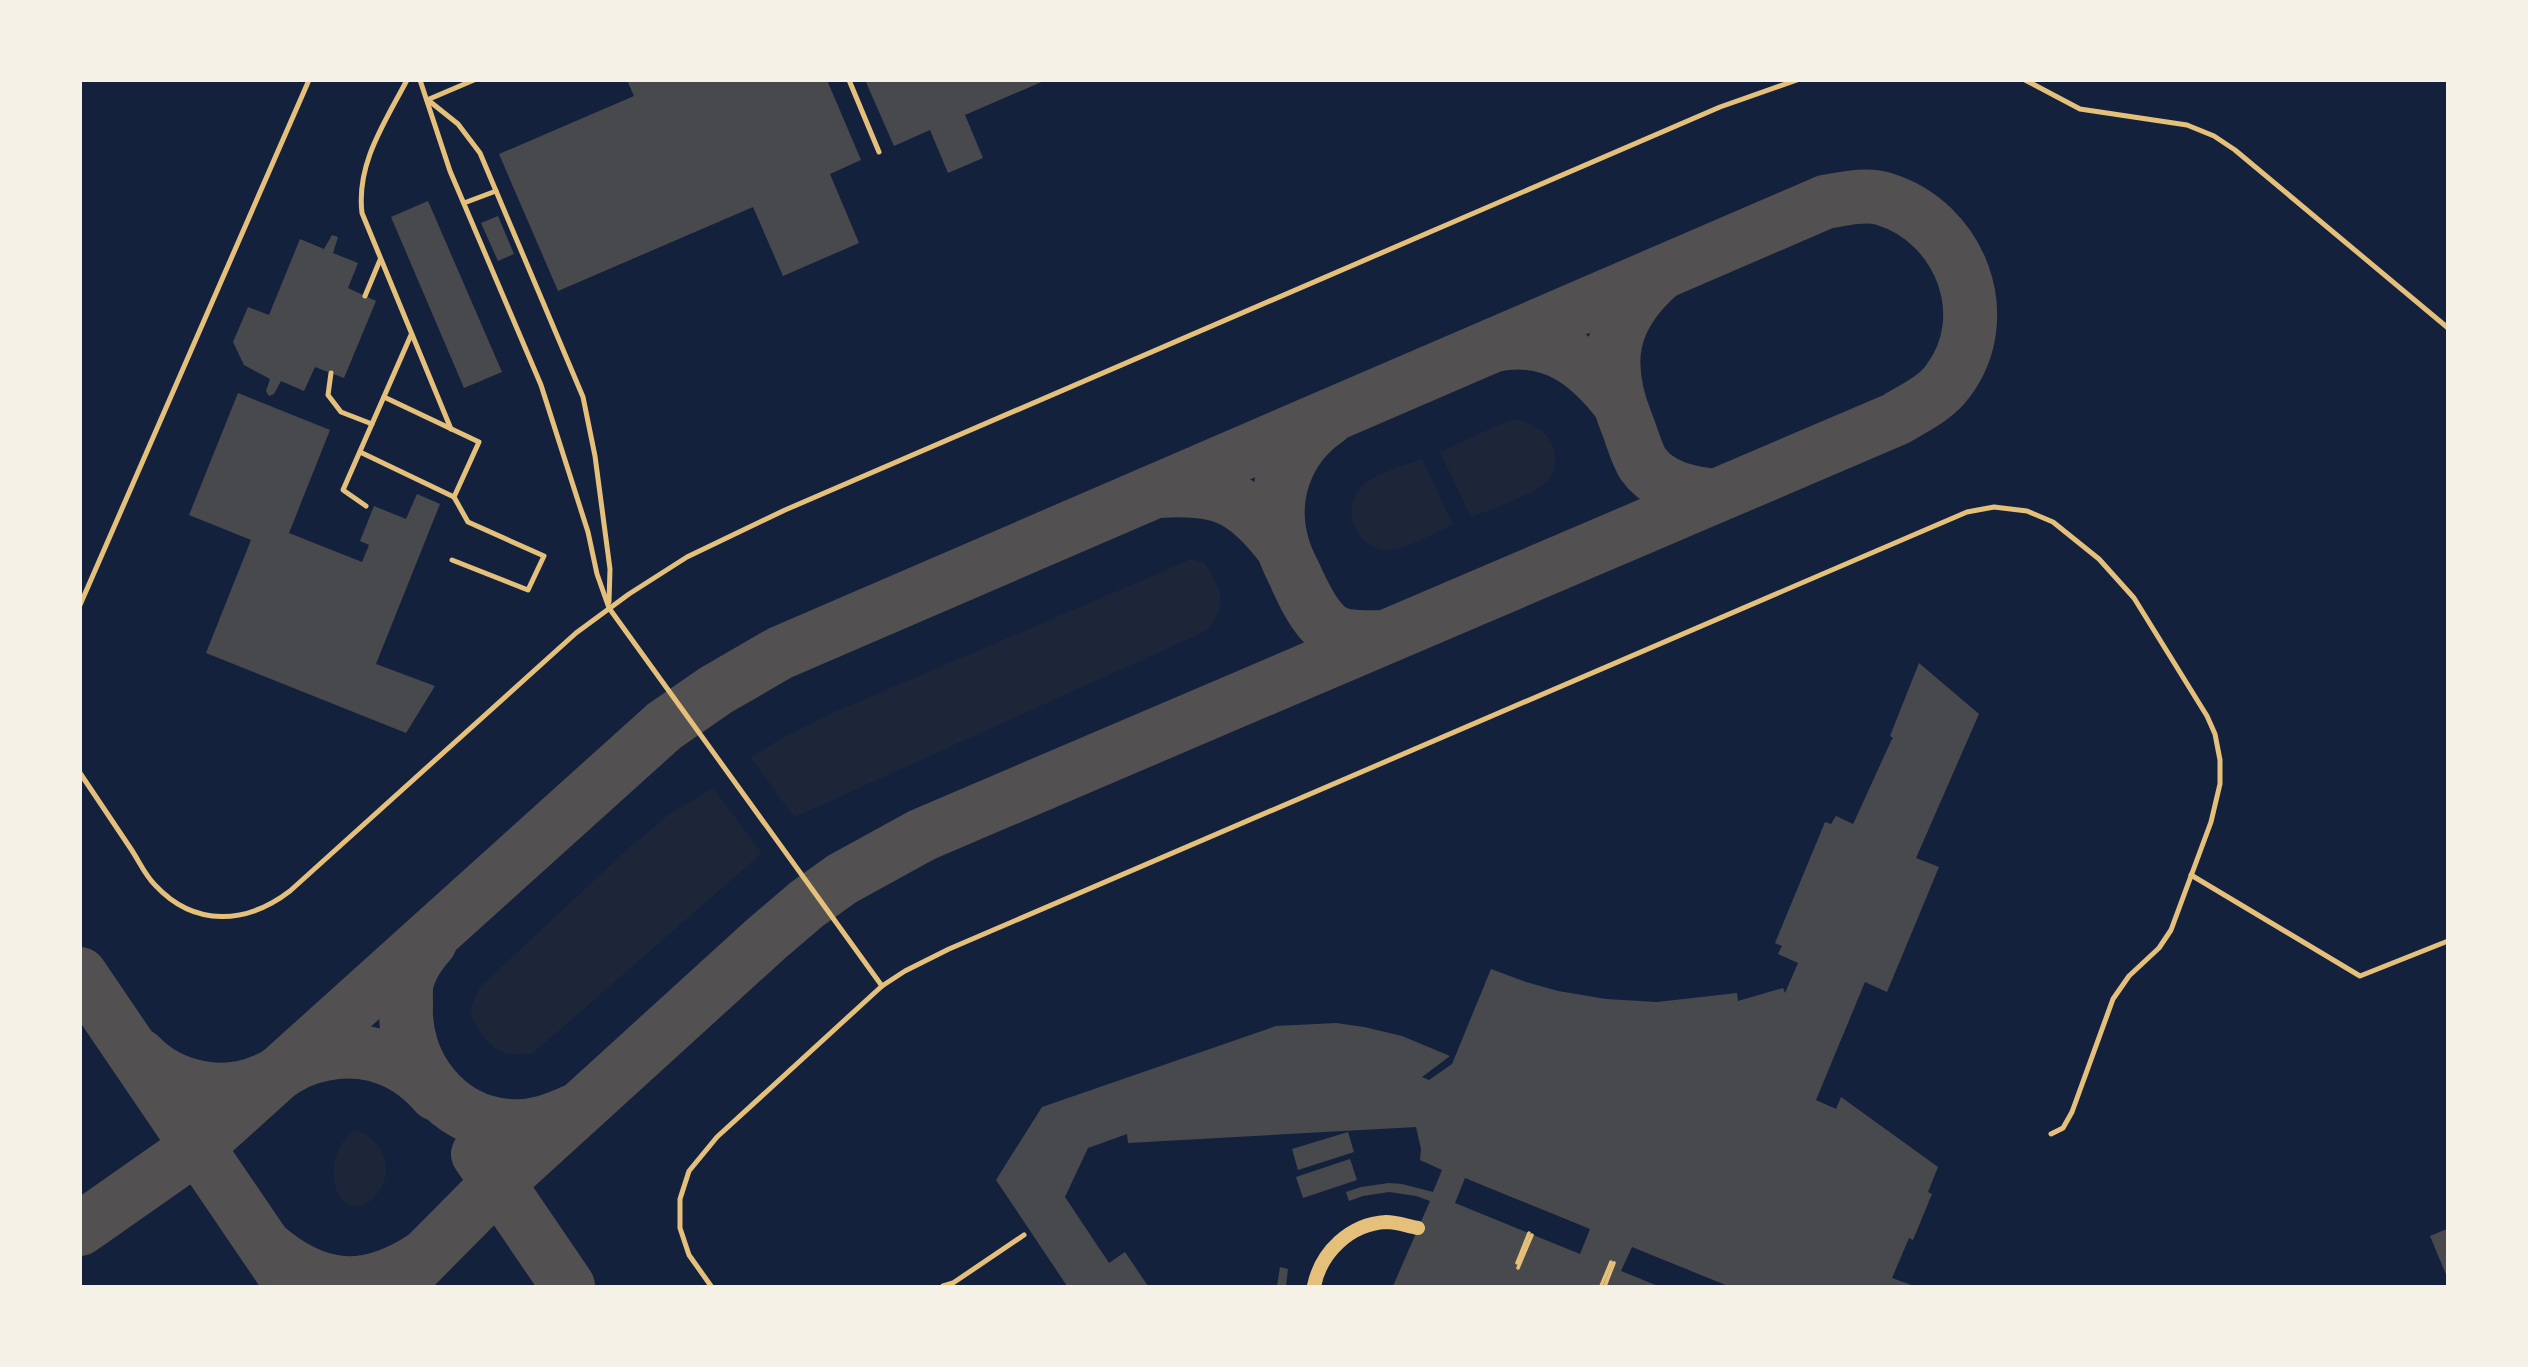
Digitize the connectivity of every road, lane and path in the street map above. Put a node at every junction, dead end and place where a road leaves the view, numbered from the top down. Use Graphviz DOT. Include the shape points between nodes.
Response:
graph roads {
  1 [pos="309,80"];
  2 [pos="407,80"];
  3 [pos="420,80"];
  4 [pos="474,80"];
  5 [pos="849,80"];
  6 [pos="1797,80"];
  7 [pos="2025,80"];
  8 [pos="427,100"];
  9 [pos="879,152"];
  10 [pos="496,191"];
  11 [pos="464,203"];
  12 [pos="380,260"];
  13 [pos="365,296"];
  14 [pos="2448,328"];
  15 [pos="411,334"];
  16 [pos="331,373"];
  17 [pos="384,397"];
  18 [pos="372,424"];
  19 [pos="451,429"];
  20 [pos="360,452"];
  21 [pos="454,497"];
  22 [pos="366,506"];
  23 [pos="452,559"];
  24 [pos="80,605"];
  25 [pos="609,608"];
  26 [pos="80,773"];
  27 [pos="2192,875"];
  28 [pos="2448,941"];
  29 [pos="882,986"];
  30 [pos="2051,1134"];
  31 [pos="1418,1228"];
  32 [pos="1531,1234"];
  33 [pos="1024,1235"];
  34 [pos="1613,1263"];
  35 [pos="1517,1265"];
  36 [pos="710,1286"];
  37 [pos="943,1286"];
  38 [pos="1314,1286"];
  39 [pos="1603,1286"];
  1 -- 24 [label="lane"];
  2 -- 12 [label="lane" via="377,138 360,197"];
  3 -- 8 [label="lane"];
  4 -- 8 [label="lane"];
  5 -- 9 [label="lane"];
  6 -- 25 [label="lane" via="1720,107 785,510 687,557"];
  7 -- 14 [label="lane" via="2080,109 2187,125 2214,136"];
  8 -- 10 [label="lane" via="470,138"];
  8 -- 11 [label="lane"];
  10 -- 11 [label="lane"];
  10 -- 25 [label="lane" via="583,397 610,569"];
  11 -- 25 [label="lane" via="541,385"];
  12 -- 13 [label="lane"];
  12 -- 15 [label="lane"];
  15 -- 17 [label="lane"];
  15 -- 19 [label="lane"];
  16 -- 18 [label="lane" via="328,395 341,412"];
  17 -- 18 [label="lane"];
  17 -- 19 [label="lane"];
  18 -- 20 [label="lane"];
  19 -- 21 [label="lane" via="479,442"];
  20 -- 21 [label="lane"];
  20 -- 22 [label="lane" via="343,490"];
  21 -- 23 [label="lane" via="468,522 544,556 528,590"];
  25 -- 26 [label="lane" via="551,653 290,891 257,912 222,917 191,911 172,899 155,885"];
  25 -- 29 [label="lane"];
  27 -- 28 [label="lane" via="2360,976"];
  27 -- 29 [label="lane" via="2220,784 2216,734 2207,716 2134,598 2105,565 2053,522 2027,511 1993,507 1967,512 949,949"];
  27 -- 30 [label="lane" via="2171,930 2113,999 2072,1112 2063,1128"];
  29 -- 36 [label="lane" via="717,1137 690,1171 680,1199 680,1228 689,1255"];
  31 -- 38 [label="main road" via="1383,1222 1354,1230 1325,1259"];
  32 -- 35 [label="path"];
  33 -- 37 [label="lane"];
  34 -- 39 [label="path"];
}
